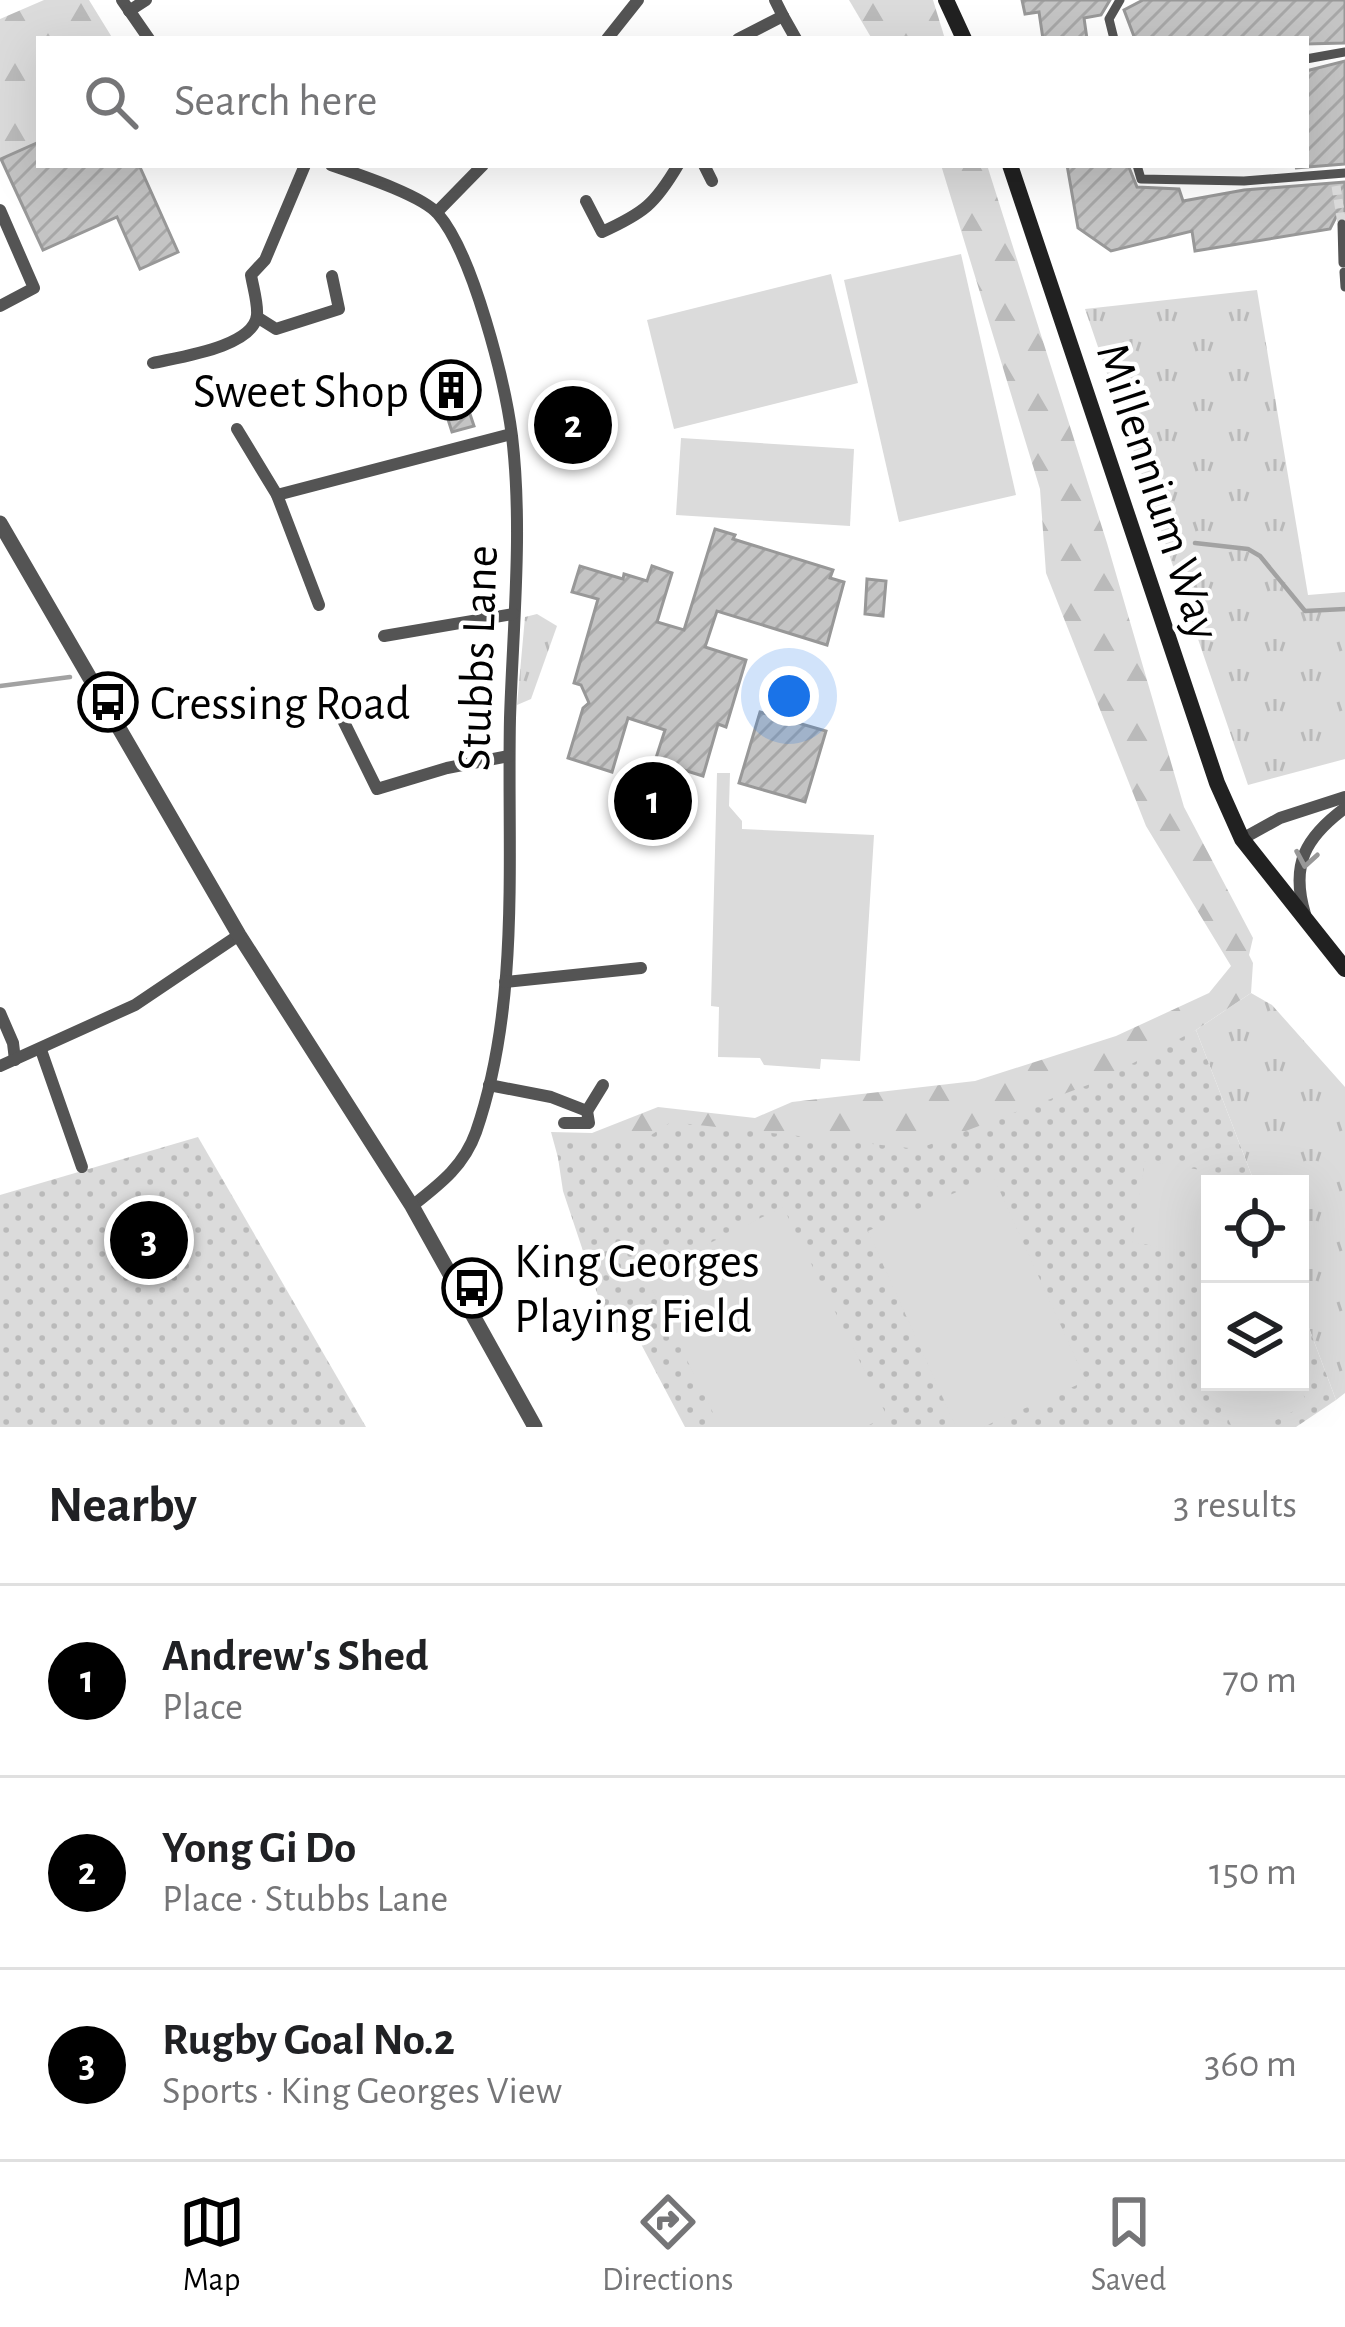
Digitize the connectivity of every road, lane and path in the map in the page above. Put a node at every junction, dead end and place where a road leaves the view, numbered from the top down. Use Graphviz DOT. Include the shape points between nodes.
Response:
graph roads {
  1 [pos="146,0"];
  2 [pos="638,0"];
  3 [pos="775,0"];
  4 [pos="946,0"];
  5 [pos="961,0"];
  6 [pos="1120,0"];
  7 [pos="126,6"];
  8 [pos="783,16"];
  9 [pos="620,25"];
  10 [pos="146,36"];
  11 [pos="610,36"];
  12 [pos="629,36"];
  13 [pos="744,36"];
  14 [pos="794,36"];
  15 [pos="965,36"];
  16 [pos="967,36"];
  17 [pos="1113,36"];
  18 [pos="1345,52"];
  19 [pos="1309,58"];
  20 [pos="304,168"];
  21 [pos="350,168"];
  22 [pos="480,168"];
  23 [pos="677,168"];
  24 [pos="706,168"];
  25 [pos="1011,168"];
  26 [pos="1138,168"];
  27 [pos="1338,178"];
  28 [pos="712,181"];
  29 [pos="586,201"];
  30 [pos="0,210"];
  31 [pos="437,212"];
  32 [pos="1342,224"];
  33 [pos="1343,267"];
  34 [pos="332,276"];
  35 [pos="1345,287"];
  36 [pos="0,306"];
  37 [pos="257,317"];
  38 [pos="153,363"];
  39 [pos="237,429"];
  40 [pos="512,434"];
  41 [pos="277,495"];
  42 [pos="0,524"];
  43 [pos="319,605"];
  44 [pos="513,614"];
  45 [pos="384,636"];
  46 [pos="339,712"];
  47 [pos="509,757"];
  48 [pos="1345,797"];
  49 [pos="1345,808"];
  50 [pos="1242,839"];
  51 [pos="1309,926"];
  52 [pos="238,935"];
  53 [pos="641,968"];
  54 [pos="1345,970"];
  55 [pos="505,982"];
  56 [pos="0,1013"];
  57 [pos="41,1050"];
  58 [pos="15,1060"];
  59 [pos="0,1066"];
  60 [pos="603,1084"];
  61 [pos="489,1085"];
  62 [pos="603,1108"];
  63 [pos="587,1112"];
  64 [pos="564,1123"];
  65 [pos="82,1166"];
  66 [pos="412,1206"];
  67 [pos="535,1427"];
  1 -- 7 [label="street"];
  2 -- 9 [label="street"];
  3 -- 8 [label="street"];
  4 -- 15 [label="main road"];
  5 -- 16 [label="main road"];
  6 -- 17 [label="street" via="1109,19"];
  7 -- 10 [label="street"];
  8 -- 13 [label="street"];
  8 -- 14 [label="street"];
  9 -- 11 [label="street"];
  9 -- 12 [label="street"];
  18 -- 19 [label="street"];
  20 -- 37 [label="street" via="251,275"];
  21 -- 31 [label="street"];
  22 -- 31 [label="street"];
  23 -- 29 [label="street" via="646,212 602,232"];
  24 -- 28 [label="street"];
  25 -- 50 [label="main road, Millennium Way" via="1131,535"];
  26 -- 27 [label="street" via="1141,178"];
  30 -- 36 [label="street" via="34,288"];
  31 -- 40 [label="street, Stubbs Lane" via="475,281"];
  32 -- 33 [label="street"];
  33 -- 35 [label="street"];
  34 -- 37 [label="street" via="339,309 276,328"];
  37 -- 38 [label="street" via="248,333 222,346"];
  39 -- 41 [label="street"];
  40 -- 41 [label="street"];
  40 -- 44 [label="street, Stubbs Lane"];
  41 -- 43 [label="street"];
  42 -- 52 [label="street"];
  44 -- 45 [label="street"];
  44 -- 47 [label="street, Stubbs Lane"];
  46 -- 47 [label="street" via="376,788"];
  47 -- 55 [label="street, Stubbs Lane"];
  48 -- 50 [label="street"];
  49 -- 51 [label="street, one-way" via="1302,853"];
  50 -- 51 [label="main road, Millennium Way"];
  51 -- 54 [label="main road, Millennium Way"];
  52 -- 57 [label="street" via="135,1005"];
  52 -- 66 [label="street"];
  53 -- 55 [label="street"];
  55 -- 61 [label="street, Stubbs Lane"];
  56 -- 58 [label="street"];
  57 -- 58 [label="street"];
  57 -- 65 [label="street"];
  58 -- 59 [label="street"];
  60 -- 63 [label="street"];
  61 -- 63 [label="street"];
  61 -- 66 [label="street, Stubbs Lane" via="465,1159"];
  62 -- 63 [label="street"];
  63 -- 64 [label="street" via="589,1124"];
  66 -- 67 [label="street"];
}
